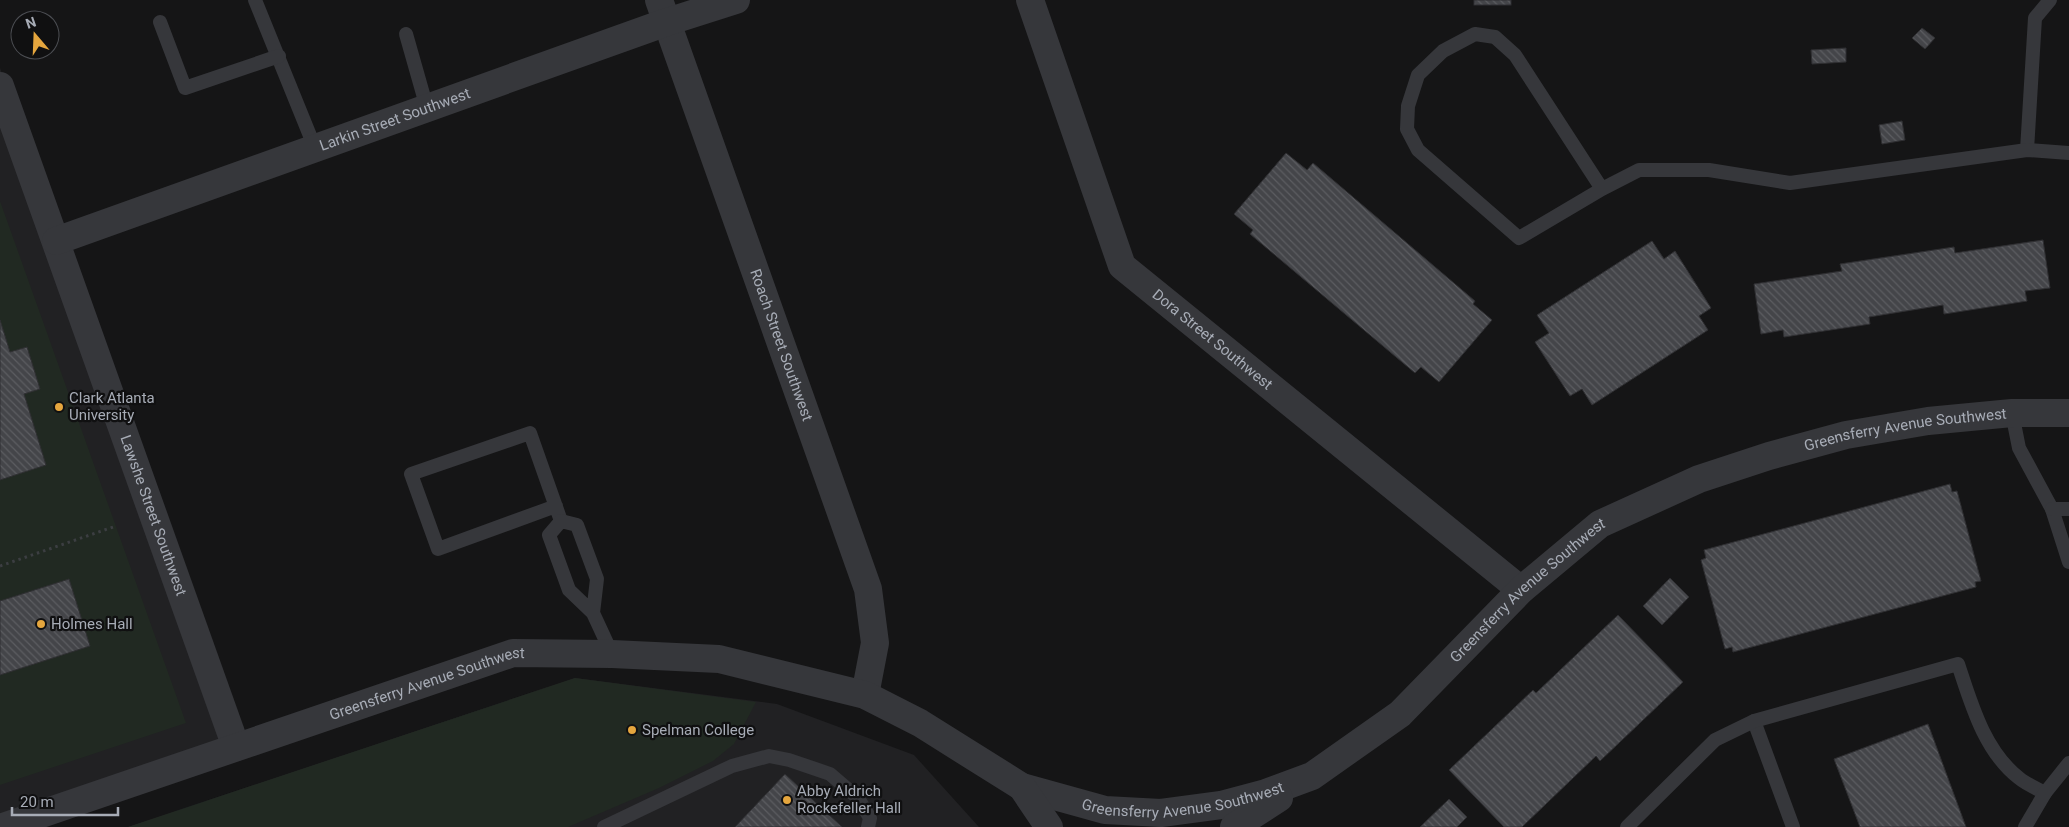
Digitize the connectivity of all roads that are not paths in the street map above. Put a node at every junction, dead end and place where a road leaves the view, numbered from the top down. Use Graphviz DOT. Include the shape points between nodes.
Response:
graph roads {
  1 [pos="255,0"];
  2 [pos="736,0"];
  3 [pos="1030,0"];
  4 [pos="2050,0"];
  5 [pos="663,11"];
  6 [pos="160,22"];
  7 [pos="406,34"];
  8 [pos="279,56"];
  9 [pos="0,86"];
  10 [pos="427,108"];
  11 [pos="315,148"];
  12 [pos="2027,150"];
  13 [pos="2069,153"];
  14 [pos="1602,189"];
  15 [pos="56,241"];
  16 [pos="2012,413"];
  17 [pos="2069,413"];
  18 [pos="556,506"];
  19 [pos="2052,509"];
  20 [pos="2069,509"];
  21 [pos="561,521"];
  22 [pos="2069,562"];
  23 [pos="1521,590"];
  24 [pos="593,613"];
  25 [pos="612,654"];
  26 [pos="865,695"];
  27 [pos="1754,721"];
  28 [pos="236,747"];
  29 [pos="2069,762"];
  30 [pos="1312,776"];
  31 [pos="1022,787"];
  32 [pos="2045,793"];
  33 [pos="4,827"];
  34 [pos="604,827"];
  35 [pos="868,827"];
  36 [pos="1049,827"];
  37 [pos="1234,827"];
  38 [pos="1627,827"];
  39 [pos="1793,827"];
  40 [pos="2025,827"];
  1 -- 8 [label="lane"];
  2 -- 5 [label="street, Larkin Street Southwest"];
  3 -- 23 [label="street, Dora Street Southwest" via="1122,266"];
  4 -- 12 [label="lane" via="2034,18"];
  5 -- 10 [label="street, Larkin Street Southwest"];
  5 -- 26 [label="street, Roach Street Southwest" via="868,589 875,643"];
  6 -- 8 [label="lane" via="184,88"];
  7 -- 10 [label="lane"];
  8 -- 11 [label="lane"];
  9 -- 15 [label="street, Lawshe Street Southwest"];
  10 -- 11 [label="street, Larkin Street Southwest"];
  11 -- 15 [label="street, Larkin Street Southwest"];
  12 -- 13 [label="lane"];
  12 -- 14 [label="lane" via="1790,183 1709,170 1639,170"];
  14 -- 14 [label="lane" via="1519,238 1418,150 1407,129 1408,106 1418,75 1443,51 1475,34 1495,36 1515,55"];
  15 -- 28 [label="street, Lawshe Street Southwest"];
  16 -- 17 [label="street, Greensferry Avenue Southwest"];
  16 -- 19 [label="lane" via="2019,448"];
  16 -- 23 [label="street, Greensferry Avenue Southwest" via="1928,421 1846,435 1699,479 1600,524"];
  18 -- 18 [label="lane" via="530,433 411,474 438,548"];
  18 -- 21 [label="lane"];
  19 -- 20 [label="lane"];
  19 -- 22 [label="lane"];
  21 -- 24 [label="lane" via="577,525 597,579"];
  21 -- 24 [label="lane" via="549,535 569,590"];
  23 -- 30 [label="street, Greensferry Avenue Southwest" via="1400,714"];
  24 -- 25 [label="lane"];
  25 -- 26 [label="street, Greensferry Avenue Southwest" via="719,659"];
  25 -- 28 [label="street, Greensferry Avenue Southwest" via="513,653"];
  26 -- 31 [label="street, Greensferry Avenue Southwest" via="920,723"];
  27 -- 32 [label="lane" via="1958,664 1973,710 1997,754 2018,777"];
  27 -- 38 [label="lane" via="1715,740"];
  27 -- 39 [label="lane"];
  28 -- 33 [label="street, Greensferry Avenue Southwest"];
  29 -- 32 [label="lane"];
  30 -- 31 [label="street, Greensferry Avenue Southwest" via="1221,805 1162,814 1105,810"];
  30 -- 37 [label="street"];
  31 -- 36 [label="street"];
  32 -- 40 [label="lane"];
  34 -- 35 [label="lane" via="732,766 769,756 830,774 858,798 870,818"];
}
